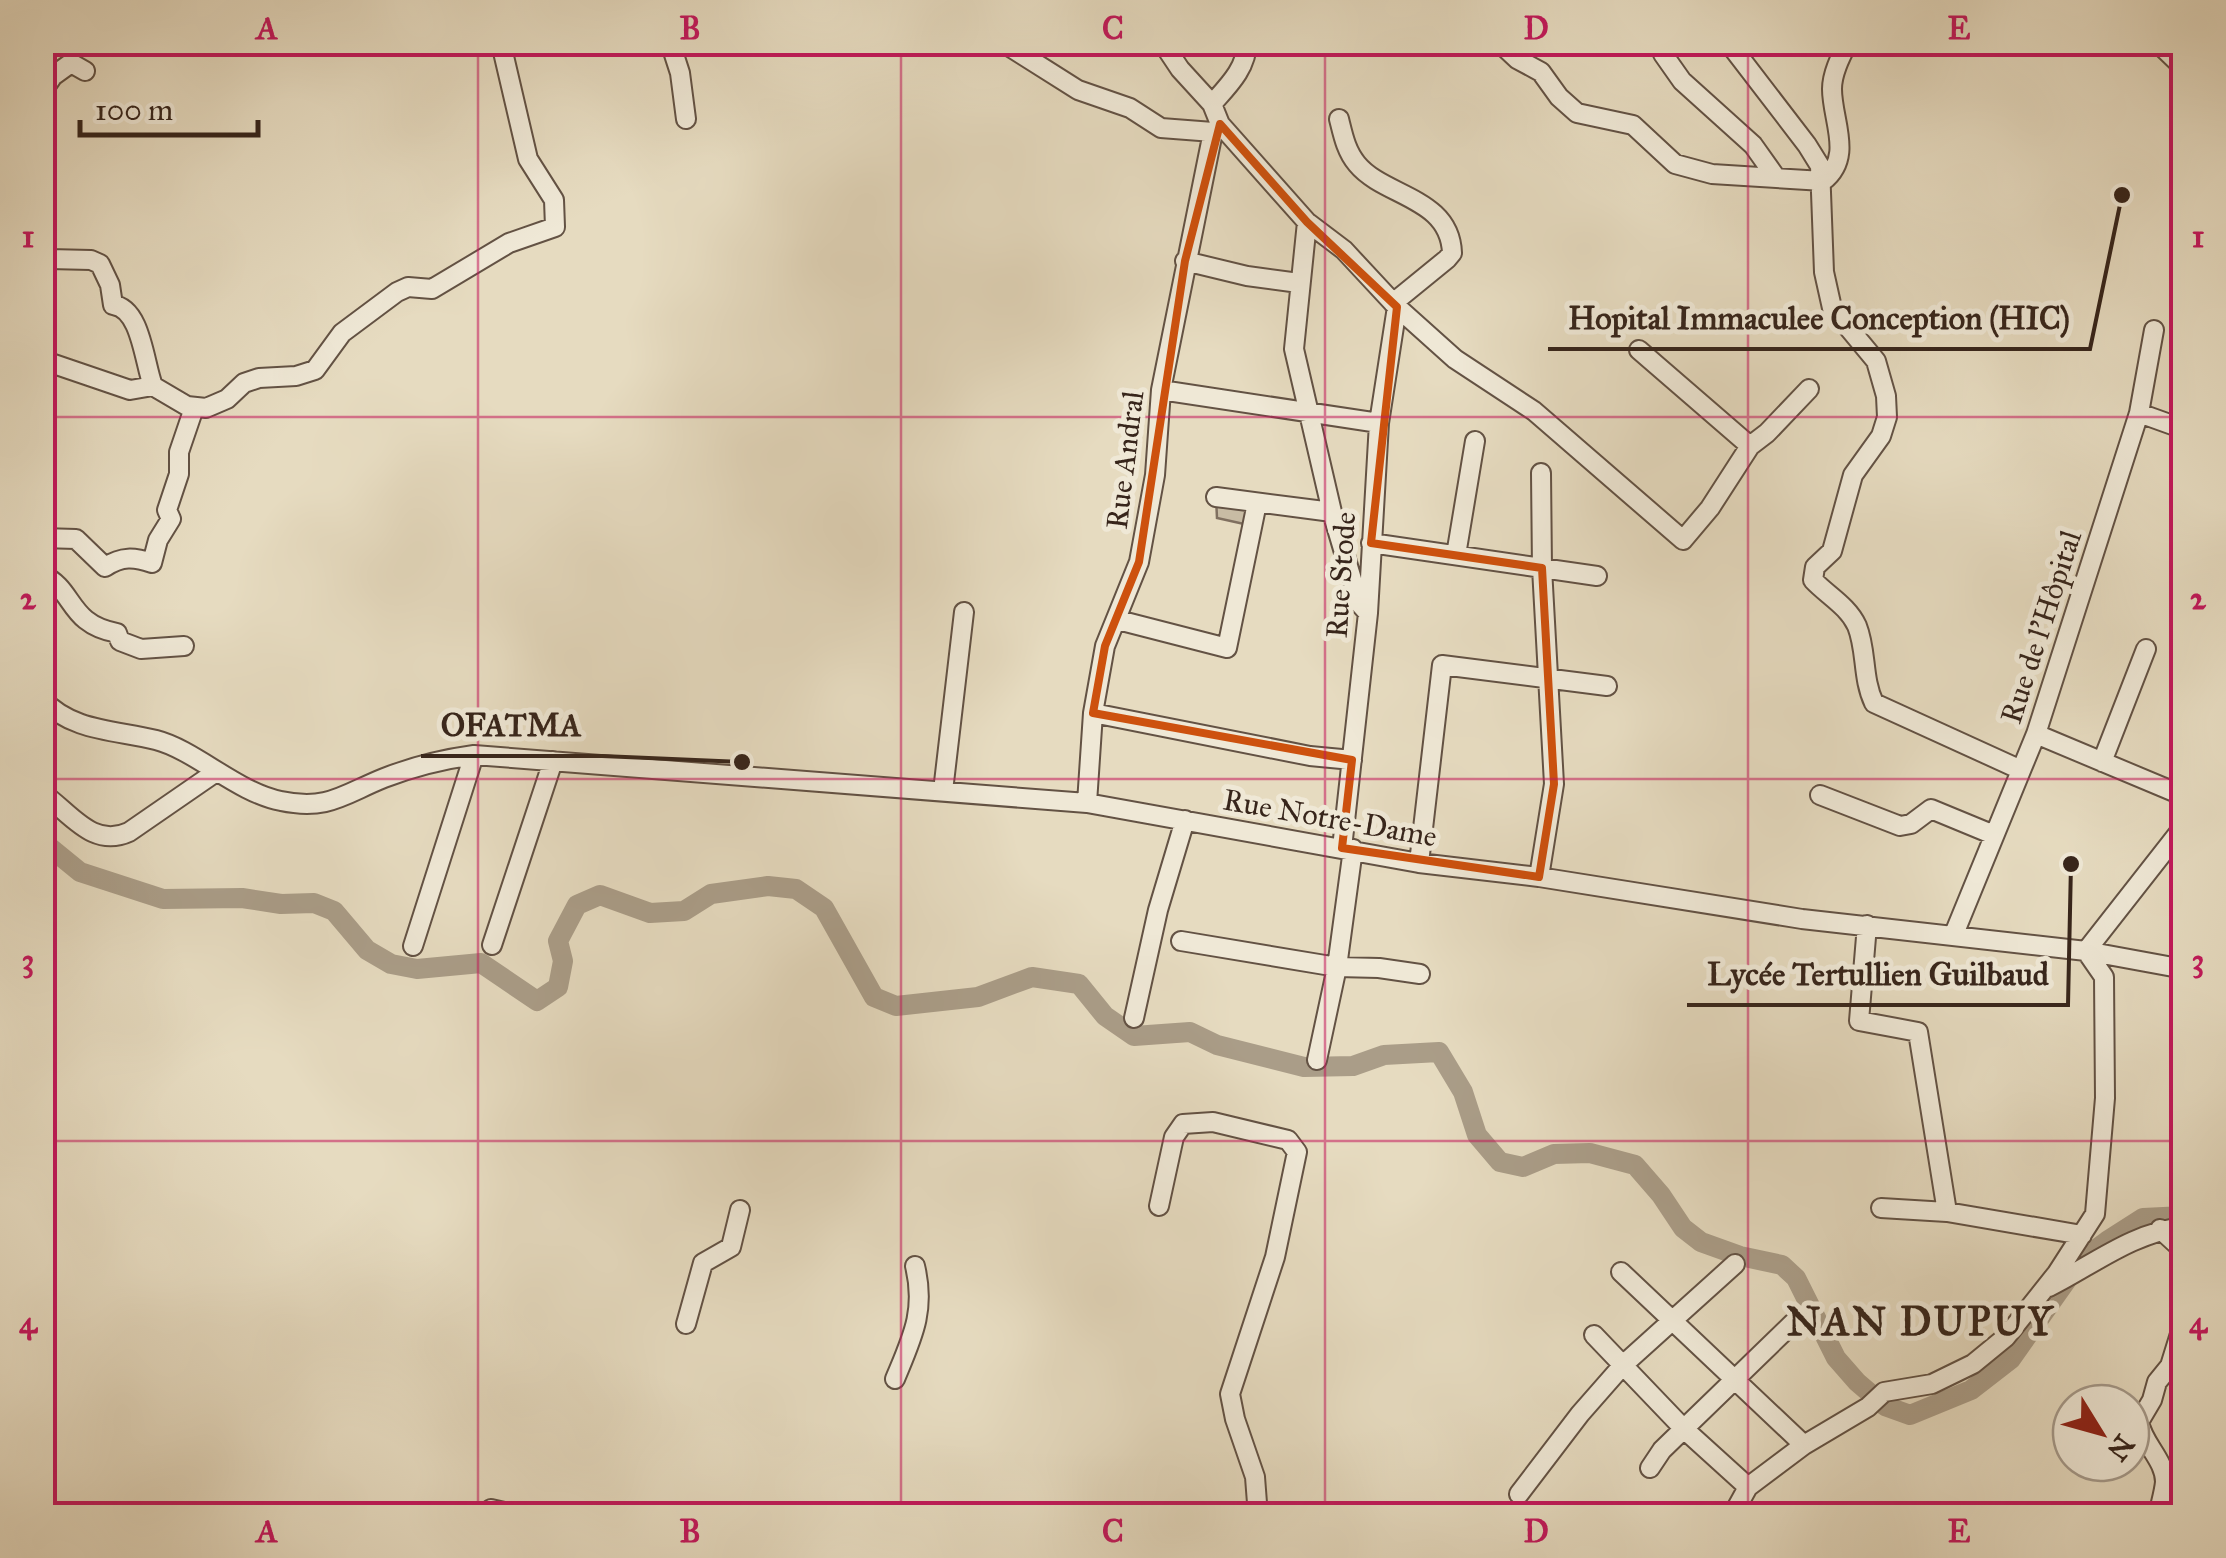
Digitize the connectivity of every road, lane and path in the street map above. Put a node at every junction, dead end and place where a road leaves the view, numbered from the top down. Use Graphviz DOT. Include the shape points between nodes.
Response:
graph roads {
  1 [pos="670,42"];
  2 [pos="1002,42"];
  3 [pos="1162,42"];
  4 [pos="1247,42"];
  5 [pos="1728,42"];
  6 [pos="1848,42"];
  7 [pos="2157,42"];
  8 [pos="1500,44"];
  9 [pos="503,52"];
  10 [pos="1662,54"];
  11 [pos="2184,68"];
  12 [pos="85,71"];
  13 [pos="42,92"];
  14 [pos="1212,104"];
  15 [pos="686,119"];
  16 [pos="1339,119"];
  17 [pos="1217,128"];
  18 [pos="1775,176"];
  19 [pos="1823,181"];
  20 [pos="1306,222"];
  21 [pos="42,248"];
  22 [pos="1185,261"];
  23 [pos="1299,282"];
  24 [pos="1395,305"];
  25 [pos="2154,330"];
  26 [pos="1639,350"];
  27 [pos="42,360"];
  28 [pos="153,386"];
  29 [pos="1809,389"];
  30 [pos="1161,390"];
  31 [pos="194,408"];
  32 [pos="1308,412"];
  33 [pos="2138,414"];
  34 [pos="1379,424"];
  35 [pos="2184,433"];
  36 [pos="1475,441"];
  37 [pos="1750,446"];
  38 [pos="1541,473"];
  39 [pos="1216,497"];
  40 [pos="1257,502"];
  41 [pos="1332,512"];
  42 [pos="42,538"];
  43 [pos="1371,543"];
  44 [pos="1456,555"];
  45 [pos="1542,568"];
  46 [pos="42,575"];
  47 [pos="1597,576"];
  48 [pos="964,612"];
  49 [pos="1368,612"];
  50 [pos="1118,620"];
  51 [pos="184,646"];
  52 [pos="2146,649"];
  53 [pos="1548,678"];
  54 [pos="1606,686"];
  55 [pos="42,699"];
  56 [pos="1093,713"];
  57 [pos="2036,734"];
  58 [pos="469,756"];
  59 [pos="1352,760"];
  60 [pos="553,761"];
  61 [pos="2102,762"];
  62 [pos="2021,770"];
  63 [pos="216,772"];
  64 [pos="943,791"];
  65 [pos="42,793"];
  66 [pos="1820,795"];
  67 [pos="2184,796"];
  68 [pos="1087,803"];
  69 [pos="1185,820"];
  70 [pos="2184,826"];
  71 [pos="1994,836"];
  72 [pos="1347,848"];
  73 [pos="1419,864"];
  74 [pos="1539,877"];
  75 [pos="1867,925"];
  76 [pos="1954,934"];
  77 [pos="1181,942"];
  78 [pos="492,945"];
  79 [pos="414,946"];
  80 [pos="2086,951"];
  81 [pos="1337,967"];
  82 [pos="2184,969"];
  83 [pos="1420,974"];
  84 [pos="1134,1018"];
  85 [pos="1317,1060"];
  86 [pos="1159,1206"];
  87 [pos="1881,1208"];
  88 [pos="740,1210"];
  89 [pos="1947,1212"];
  90 [pos="2184,1227"];
  91 [pos="2160,1230"];
  92 [pos="2082,1235"];
  93 [pos="2184,1251"];
  94 [pos="1734,1264"];
  95 [pos="915,1266"];
  96 [pos="1622,1272"];
  97 [pos="2044,1290"];
  98 [pos="1672,1318"];
  99 [pos="2184,1321"];
  100 [pos="1793,1323"];
  101 [pos="686,1324"];
  102 [pos="1594,1335"];
  103 [pos="1623,1365"];
  104 [pos="895,1379"];
  105 [pos="1734,1379"];
  106 [pos="1684,1429"];
  107 [pos="1804,1445"];
  108 [pos="1650,1468"];
  109 [pos="1748,1487"];
  110 [pos="1520,1494"];
  111 [pos="491,1508"];
  112 [pos="522,1516"];
  113 [pos="1258,1516"];
  114 [pos="1732,1516"];
  115 [pos="2158,1516"];
  1 -- 15 [label="street"];
  2 -- 17 [label="street" via="1078,90 1130,108 1161,128"];
  3 -- 14 [label="street"];
  4 -- 14 [label="street" via="1236,78"];
  5 -- 19 [label="street" via="1807,144"];
  6 -- 19 [label="street" via="1832,88 1840,162"];
  7 -- 11 [label="street"];
  8 -- 18 [label="street" via="1541,72 1577,113 1633,125 1675,164 1712,174"];
  9 -- 31 [label="street" via="528,159 554,200 555,226 497,248 432,289 397,292 342,334 315,370 259,378 206,408"];
  10 -- 18 [label="street"];
  12 -- 13 [label="street" via="71,64"];
  14 -- 17 [label="street"];
  16 -- 24 [label="street" via="1358,166 1412,196 1442,222 1452,243 1452,253"];
  17 -- 20 [label="street"];
  17 -- 22 [label="street, Rue Andral"];
  18 -- 19 [label="street"];
  19 -- 62 [label="street" via="1824,272 1832,308 1876,361 1887,417 1854,475 1832,551 1814,567 1813,580 1858,627 1874,703"];
  20 -- 23 [label="street"];
  20 -- 24 [label="street" via="1344,250"];
  21 -- 28 [label="street" via="49,258 100,264 113,305 134,319"];
  22 -- 23 [label="street"];
  22 -- 30 [label="street, Rue Andral"];
  23 -- 32 [label="street" via="1294,349"];
  24 -- 34 [label="street, Rue Stode"];
  24 -- 37 [label="street" via="1455,360 1534,411 1684,540"];
  25 -- 33 [label="street, Rue de l'Hôpital"];
  26 -- 37 [label="street"];
  27 -- 28 [label="street" via="130,390"];
  28 -- 31 [label="street"];
  29 -- 37 [label="street"];
  30 -- 32 [label="street"];
  30 -- 50 [label="street, Rue Andral" via="1139,562"];
  31 -- 42 [label="street" via="166,510 172,518 152,562 118,559 105,567 76,539"];
  32 -- 34 [label="street"];
  32 -- 41 [label="street"];
  33 -- 35 [label="street"];
  33 -- 57 [label="street, Rue de l'Hôpital"];
  34 -- 43 [label="street, Rue Stode"];
  36 -- 44 [label="street"];
  38 -- 45 [label="street"];
  39 -- 40 [label="street"];
  40 -- 41 [label="street"];
  40 -- 50 [label="street" via="1227,648"];
  41 -- 49 [label="street" via="1358,603"];
  43 -- 44 [label="street"];
  43 -- 49 [label="street, Rue Stode"];
  44 -- 45 [label="street"];
  45 -- 47 [label="street"];
  45 -- 53 [label="street"];
  46 -- 51 [label="street" via="55,581 76,614 117,633 120,642"];
  48 -- 64 [label="street"];
  49 -- 59 [label="street, Rue Stode"];
  50 -- 56 [label="street, Rue Andral" via="1105,646"];
  52 -- 61 [label="street"];
  53 -- 54 [label="street"];
  53 -- 73 [label="street" via="1442,665"];
  53 -- 74 [label="street" via="1554,784"];
  55 -- 63 [label="street, Rue Notre-Dame" via="86,726 160,741"];
  56 -- 59 [label="street"];
  56 -- 68 [label="street, Rue Andral"];
  57 -- 61 [label="street"];
  57 -- 62 [label="street, Rue de l'Hôpital"];
  58 -- 60 [label="street, Rue Notre-Dame"];
  58 -- 63 [label="street, Rue Notre-Dame" via="317,804 279,801"];
  58 -- 79 [label="street"];
  59 -- 72 [label="street, Rue Stode"];
  60 -- 64 [label="street, Rue Notre-Dame"];
  60 -- 78 [label="street"];
  61 -- 67 [label="street"];
  62 -- 71 [label="street, Rue de l'Hôpital"];
  63 -- 65 [label="street" via="115,838 97,836"];
  64 -- 68 [label="street, Rue Notre-Dame"];
  66 -- 71 [label="street" via="1900,826 1932,809"];
  68 -- 69 [label="street, Rue Notre-Dame"];
  69 -- 72 [label="street, Rue Notre-Dame"];
  69 -- 84 [label="street"];
  70 -- 80 [label="street"];
  71 -- 76 [label="street, Rue de l'Hôpital"];
  72 -- 73 [label="street, Rue Notre-Dame"];
  72 -- 81 [label="street, Rue Stode"];
  73 -- 74 [label="street, Rue Notre-Dame"];
  74 -- 75 [label="street, Rue Notre-Dame"];
  75 -- 76 [label="street, Rue Notre-Dame"];
  75 -- 89 [label="street" via="1859,1022 1918,1032"];
  76 -- 80 [label="street, Rue Notre-Dame"];
  77 -- 81 [label="street"];
  80 -- 82 [label="street, Rue Notre-Dame"];
  80 -- 92 [label="street" via="2104,977 2105,1098 2095,1214"];
  81 -- 83 [label="street"];
  81 -- 85 [label="street, Rue Stode"];
  86 -- 113 [label="street" via="1183,1124 1224,1125 1296,1146 1275,1257 1230,1394 1255,1477"];
  87 -- 89 [label="street"];
  88 -- 101 [label="street" via="731,1247 703,1263"];
  89 -- 92 [label="street"];
  90 -- 91 [label="street"];
  91 -- 93 [label="street"];
  91 -- 97 [label="street"];
  92 -- 97 [label="street"];
  94 -- 98 [label="street"];
  95 -- 104 [label="street" via="919,1315"];
  96 -- 98 [label="street"];
  97 -- 107 [label="street" via="2006,1337 1973,1364 1932,1384 1884,1392"];
  98 -- 103 [label="street"];
  98 -- 105 [label="street"];
  99 -- 115 [label="street" via="2170,1366 2138,1422 2163,1469"];
  100 -- 105 [label="street"];
  102 -- 103 [label="street"];
  103 -- 106 [label="street"];
  103 -- 110 [label="street"];
  105 -- 106 [label="street"];
  105 -- 107 [label="street"];
  106 -- 108 [label="street"];
  106 -- 109 [label="street"];
  107 -- 109 [label="street"];
  109 -- 114 [label="street"];
  111 -- 112 [label="street"];
}
